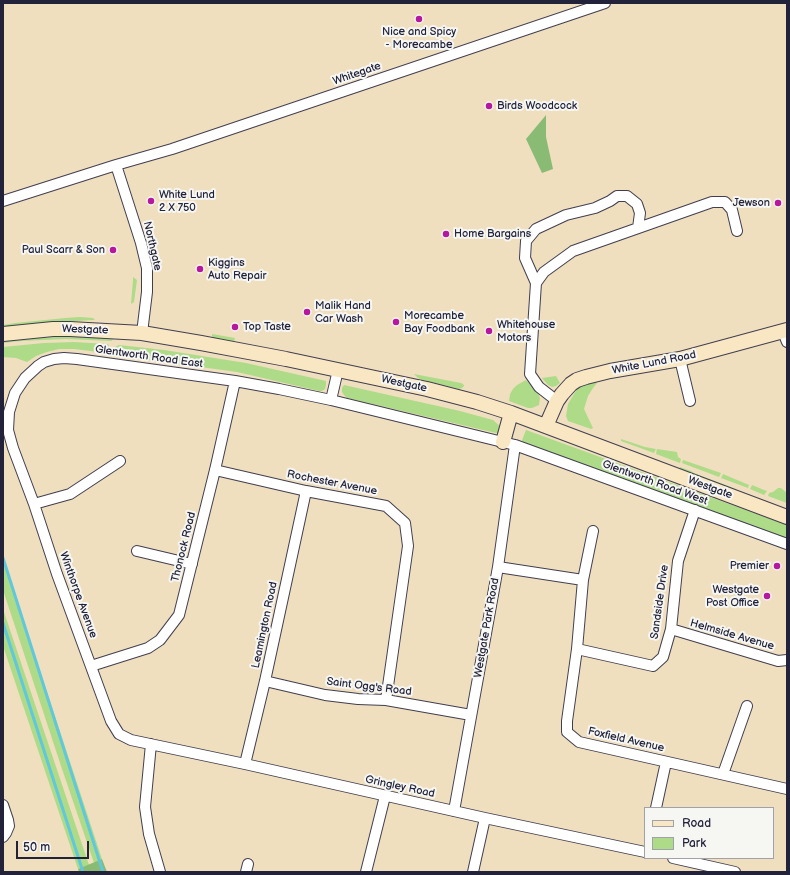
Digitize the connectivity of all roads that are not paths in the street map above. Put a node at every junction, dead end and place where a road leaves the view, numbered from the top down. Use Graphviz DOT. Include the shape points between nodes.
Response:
graph roads {
  1 [pos="605,3"];
  2 [pos="116,165"];
  3 [pos="3,201"];
  4 [pos="638,228"];
  5 [pos="737,231"];
  6 [pos="536,283"];
  7 [pos="142,333"];
  8 [pos="3,334"];
  9 [pos="786,335"];
  10 [pos="680,360"];
  11 [pos="338,370"];
  12 [pos="235,381"];
  13 [pos="331,400"];
  14 [pos="557,401"];
  15 [pos="690,401"];
  16 [pos="511,413"];
  17 [pos="546,426"];
  18 [pos="8,430"];
  19 [pos="509,444"];
  20 [pos="120,461"];
  21 [pos="215,470"];
  22 [pos="306,491"];
  23 [pos="34,504"];
  24 [pos="695,510"];
  25 [pos="787,517"];
  26 [pos="593,531"];
  27 [pos="787,544"];
  28 [pos="137,551"];
  29 [pos="192,564"];
  30 [pos="498,567"];
  31 [pos="583,580"];
  32 [pos="671,630"];
  33 [pos="577,649"];
  34 [pos="787,660"];
  35 [pos="91,666"];
  36 [pos="265,681"];
  37 [pos="386,700"];
  38 [pos="747,706"];
  39 [pos="471,715"];
  40 [pos="151,744"];
  41 [pos="666,762"];
  42 [pos="245,764"];
  43 [pos="723,774"];
  44 [pos="787,789"];
  45 [pos="385,796"];
  46 [pos="3,805"];
  47 [pos="656,807"];
  48 [pos="454,811"];
  49 [pos="485,818"];
  50 [pos="3,837"];
  51 [pos="644,852"];
  52 [pos="677,859"];
  53 [pos="160,872"];
  54 [pos="366,872"];
  55 [pos="473,872"];
  56 [pos="735,872"];
  1 -- 2 [label="street, Whitegate" via="172,149"];
  2 -- 3 [label="street"];
  2 -- 7 [label="street, Northgate" via="147,268"];
  4 -- 5 [label="street" via="712,202 725,202 732,210"];
  4 -- 6 [label="street" via="573,251 544,272"];
  4 -- 6 [label="street" via="640,214 637,204 627,196 617,196 595,208 566,215 536,229 526,241 524,258"];
  6 -- 14 [label="street" via="530,374"];
  7 -- 8 [label="street, Westgate" via="53,329"];
  7 -- 11 [label="street, Westgate"];
  9 -- 10 [label="street, White Lund Road"];
  10 -- 14 [label="street, White Lund Road" via="586,377 571,384"];
  10 -- 15 [label="street"];
  11 -- 13 [label="street"];
  11 -- 16 [label="street, Westgate" via="455,396"];
  12 -- 13 [label="street, Glentworth Road East"];
  12 -- 18 [label="street, Glentworth Road East" via="77,359 54,359 32,370 15,392 9,412"];
  12 -- 21 [label="street, Thonock Road"];
  13 -- 19 [label="street, Glentworth Road East"];
  14 -- 17 [label="street, White Lund Road"];
  16 -- 17 [label="street, Westgate"];
  16 -- 19 [label="street, Westgate Park Road"];
  17 -- 25 [label="street, Westgate"];
  18 -- 23 [label="street, Winthorpe Avenue"];
  19 -- 24 [label="street, Glentworth Road West"];
  19 -- 30 [label="street, Westgate Park Road"];
  20 -- 23 [label="street" via="70,494"];
  21 -- 22 [label="street, Rochester Avenue"];
  21 -- 29 [label="street, Thonock Road"];
  22 -- 36 [label="street, Leamington Road"];
  22 -- 37 [label="street, Rochester Avenue" via="386,506 405,523 408,546"];
  23 -- 35 [label="street, Winthorpe Avenue"];
  24 -- 27 [label="street, Glentworth Road West"];
  24 -- 32 [label="street, Sandside Drive" via="678,561"];
  26 -- 31 [label="street, Foxfield Avenue"];
  28 -- 29 [label="street"];
  29 -- 35 [label="street, Thonock Road" via="179,615 160,640 148,648"];
  30 -- 31 [label="street"];
  30 -- 39 [label="street, Westgate Park Road"];
  31 -- 33 [label="street, Foxfield Avenue"];
  32 -- 33 [label="street, Sandside Drive" via="663,657 653,666"];
  32 -- 34 [label="street, Helmside Avenue" via="778,660"];
  33 -- 41 [label="street, Foxfield Avenue" via="567,732 579,742"];
  35 -- 40 [label="street, Winthorpe Avenue" via="111,721 119,734 131,740"];
  36 -- 37 [label="street, Saint Ogg's Road" via="325,695"];
  36 -- 42 [label="street, Leamington Road"];
  37 -- 39 [label="street, Saint Ogg's Road"];
  38 -- 43 [label="street"];
  39 -- 48 [label="street, Westgate Park Road"];
  40 -- 42 [label="street, Gringley Road"];
  40 -- 53 [label="street" via="145,807 149,834"];
  41 -- 43 [label="street, Foxfield Avenue"];
  41 -- 47 [label="street"];
  42 -- 45 [label="street, Gringley Road"];
  43 -- 44 [label="street, Foxfield Avenue"];
  45 -- 48 [label="street, Gringley Road"];
  45 -- 54 [label="street"];
  46 -- 50 [label="street" via="9,826"];
  48 -- 49 [label="street, Gringley Road"];
  49 -- 51 [label="street, Gringley Road"];
  49 -- 55 [label="street"];
  52 -- 56 [label="street"];
}
